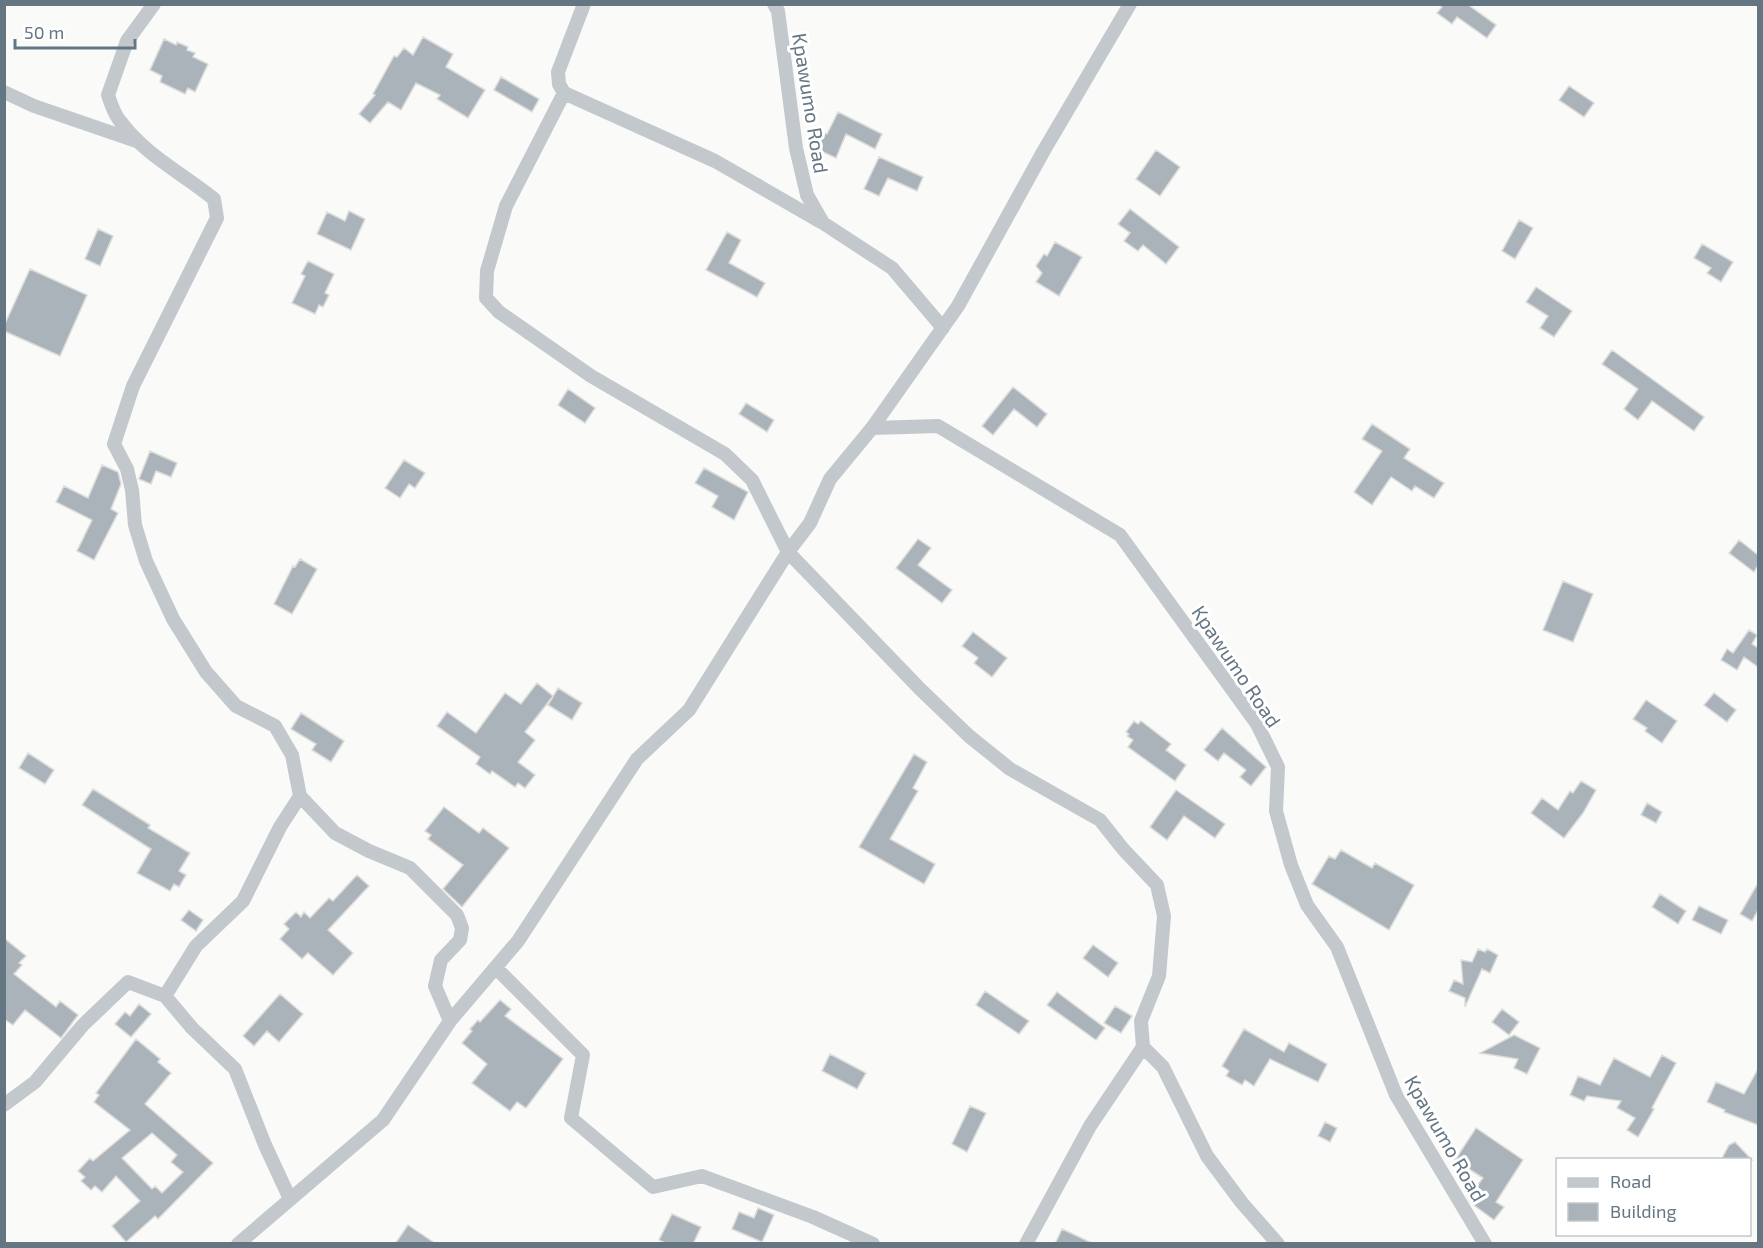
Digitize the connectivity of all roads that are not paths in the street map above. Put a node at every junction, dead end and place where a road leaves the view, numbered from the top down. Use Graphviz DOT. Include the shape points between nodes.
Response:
graph roads {
  1 [pos="154,4"];
  2 [pos="584,4"];
  3 [pos="774,4"];
  4 [pos="1130,4"];
  5 [pos="4,92"];
  6 [pos="564,93"];
  7 [pos="138,141"];
  8 [pos="823,223"];
  9 [pos="943,328"];
  10 [pos="872,428"];
  11 [pos="788,552"];
  12 [pos="300,796"];
  13 [pos="496,968"];
  14 [pos="165,996"];
  15 [pos="450,1021"];
  16 [pos="1143,1047"];
  17 [pos="4,1105"];
  18 [pos="290,1199"];
  19 [pos="238,1244"];
  20 [pos="873,1244"];
  21 [pos="1026,1244"];
  22 [pos="1278,1244"];
  23 [pos="1485,1244"];
  1 -- 7 [label="street" via="128,41 108,95 118,119"];
  2 -- 6 [label="street" via="558,72"];
  3 -- 8 [label="street, Kpawumo Road" via="796,148 807,195"];
  4 -- 9 [label="street"];
  5 -- 7 [label="street"];
  6 -- 8 [label="street" via="715,161"];
  6 -- 11 [label="street" via="506,206 487,271 486,298 499,312 591,376 726,454 752,480"];
  7 -- 12 [label="street" via="214,199 217,218 133,386 114,444 130,480 135,525 146,561 173,619 206,672 236,706 275,726 292,755"];
  8 -- 9 [label="street, Kpawumo Road" via="892,268"];
  9 -- 10 [label="street"];
  10 -- 11 [label="street" via="830,479 810,523"];
  10 -- 23 [label="street, Kpawumo Road" via="938,426 1120,535 1257,724 1278,767 1276,812 1307,905 1337,947 1396,1095"];
  11 -- 13 [label="street" via="689,710 637,759 518,941"];
  11 -- 16 [label="street" via="969,736 1010,769 1100,820 1157,885 1164,916 1159,976 1141,1021"];
  12 -- 14 [label="street" via="243,901 196,946"];
  12 -- 15 [label="street" via="335,833 410,868 457,915 462,928 460,940 441,960 435,986"];
  13 -- 15 [label="street"];
  13 -- 20 [label="street" via="583,1055 572,1118 653,1187 702,1176"];
  14 -- 17 [label="street" via="128,982 83,1025 35,1082"];
  14 -- 18 [label="street" via="235,1070"];
  15 -- 18 [label="street" via="383,1120"];
  16 -- 21 [label="street" via="1090,1126"];
  16 -- 22 [label="street" via="1163,1067 1207,1156"];
  18 -- 19 [label="street"];
}
